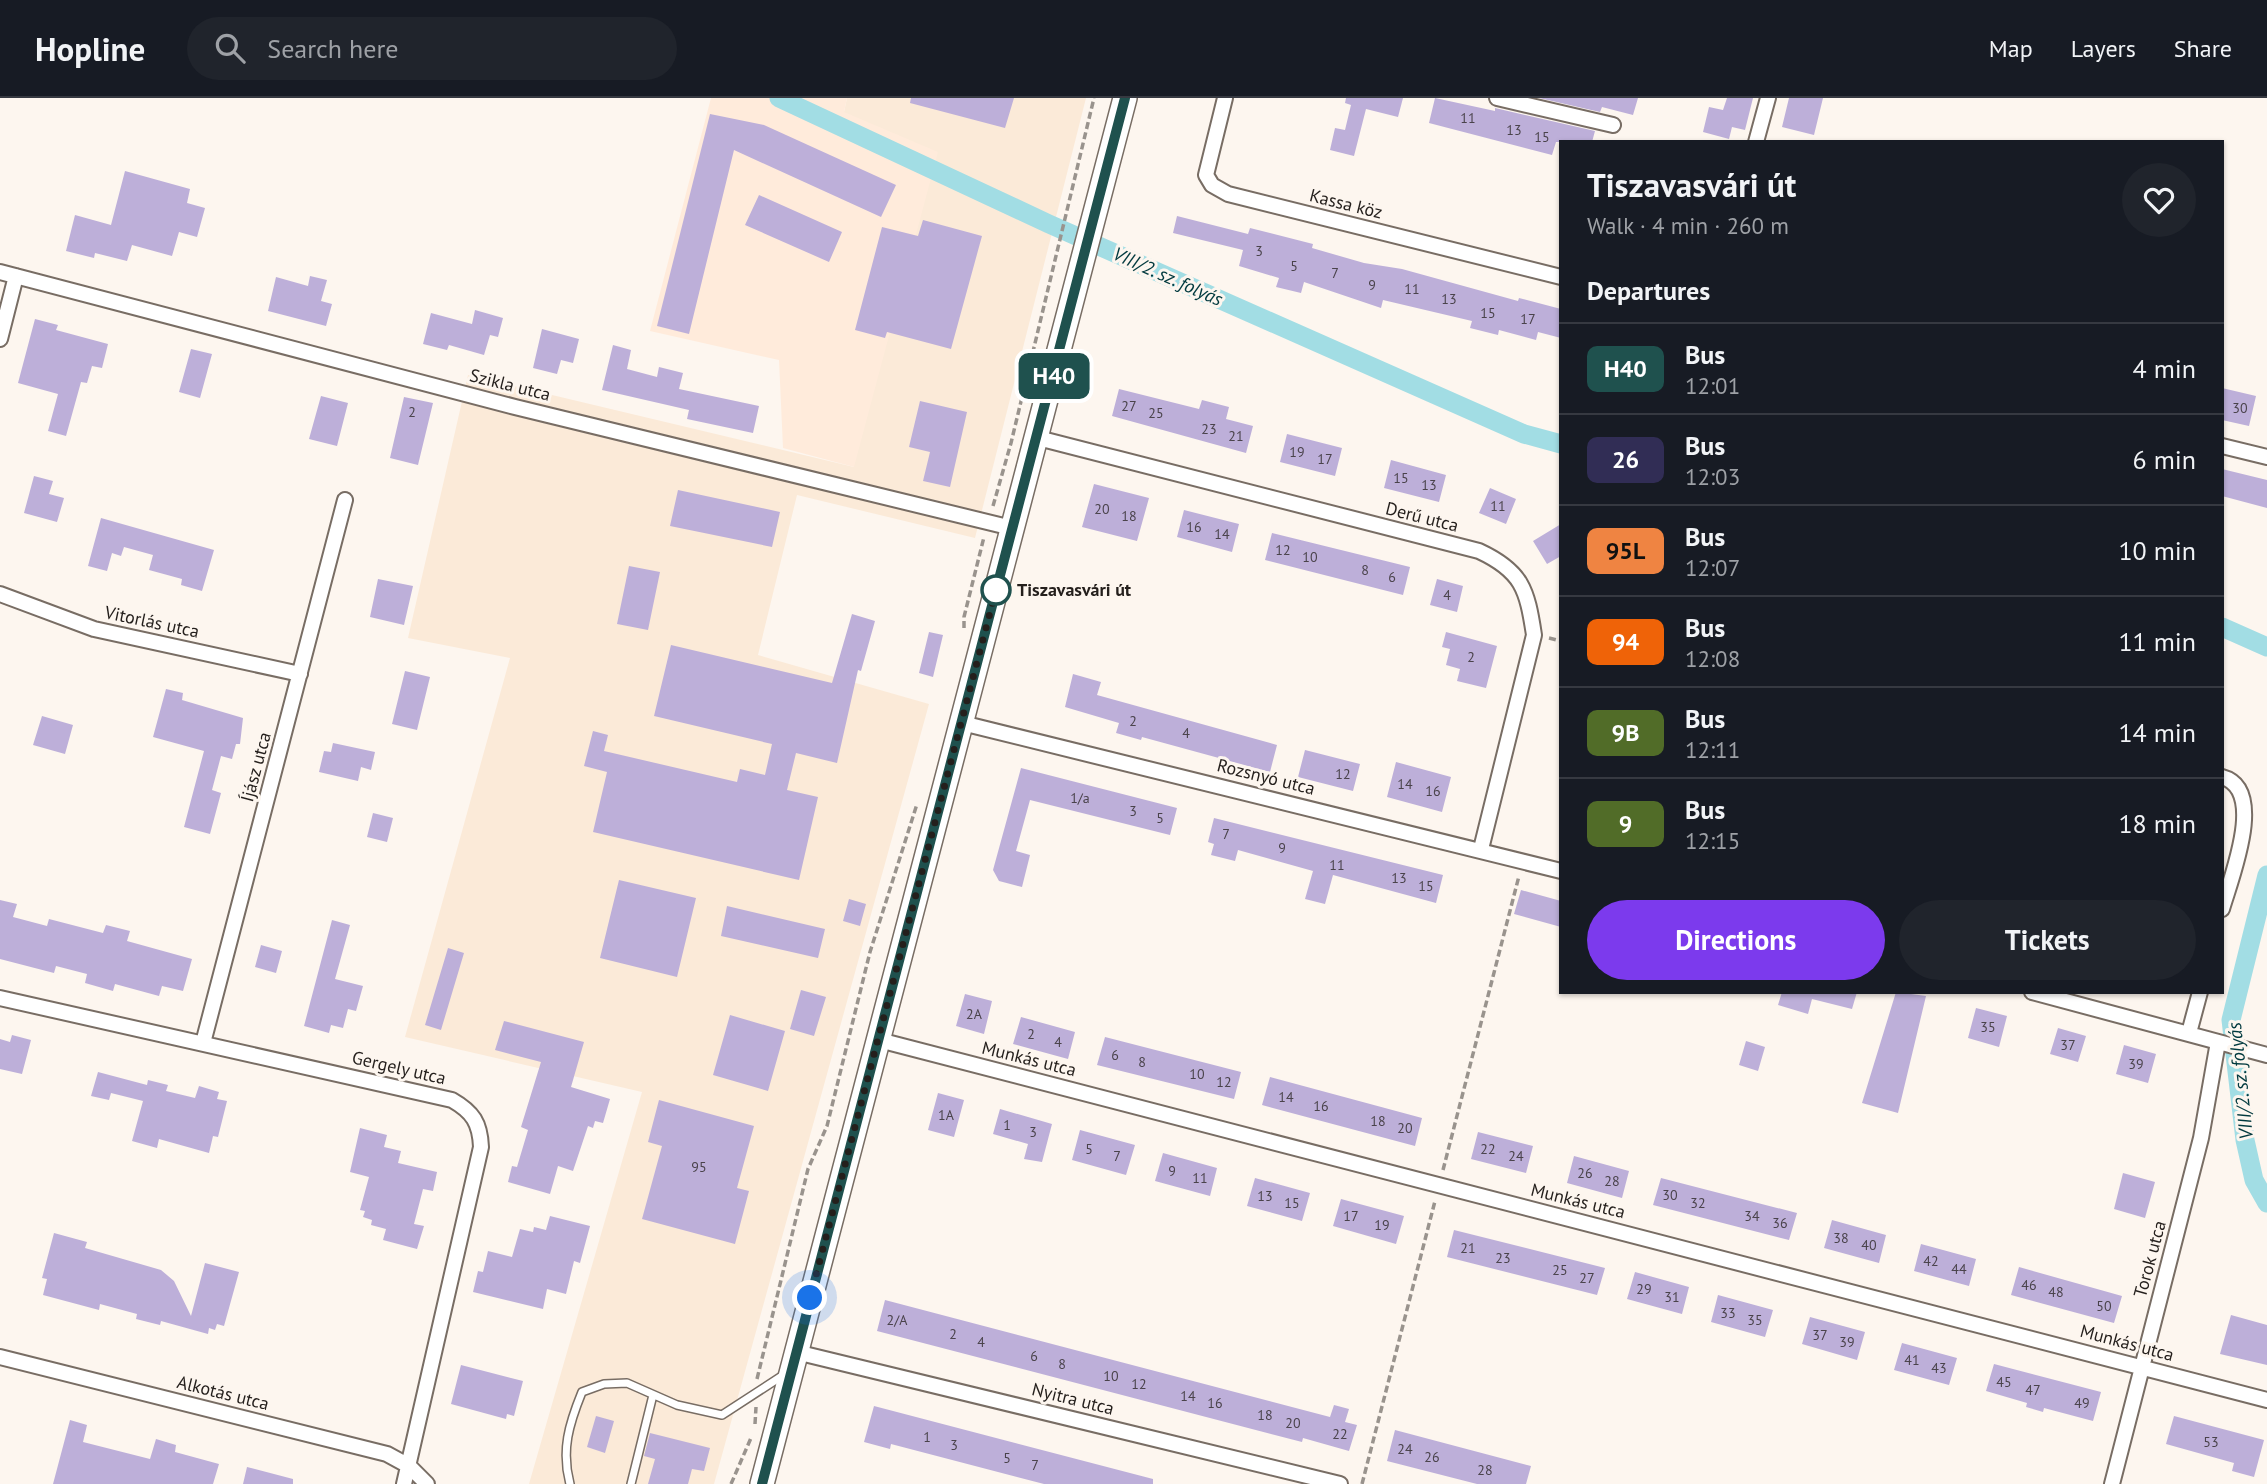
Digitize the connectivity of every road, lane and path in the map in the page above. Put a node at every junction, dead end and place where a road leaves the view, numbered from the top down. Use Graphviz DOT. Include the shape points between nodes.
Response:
graph roads {
  1 [pos="1094,98"];
  2 [pos="1125,98"];
  3 [pos="1225,98"];
  4 [pos="1497,98"];
  5 [pos="1768,98"];
  6 [pos="1613,125"];
  7 [pos="1757,140"];
  8 [pos="0,272"];
  9 [pos="16,276"];
  10 [pos="1559,277"];
  11 [pos="0,340"];
  12 [pos="1038,438"];
  13 [pos="2224,446"];
  14 [pos="2267,457"];
  15 [pos="345,500"];
  16 [pos="988,522"];
  17 [pos="1012,528"];
  18 [pos="0,594"];
  19 [pos="964,638"];
  20 [pos="300,674"];
  21 [pos="962,723"];
  22 [pos="2224,779"];
  23 [pos="920,794"];
  24 [pos="1481,849"];
  25 [pos="1559,870"];
  26 [pos="2224,901"];
  27 [pos="2040,994"];
  28 [pos="2199,994"];
  29 [pos="0,998"];
  30 [pos="2189,1033"];
  31 [pos="879,1040"];
  32 [pos="203,1043"];
  33 [pos="2222,1043"];
  34 [pos="2267,1055"];
  35 [pos="0,1357"];
  36 [pos="794,1361"];
  37 [pos="2141,1366"];
  38 [pos="653,1395"];
  39 [pos="756,1395"];
  40 [pos="2267,1400"];
  41 [pos="409,1466"];
  42 [pos="404,1484"];
  43 [pos="427,1484"];
  44 [pos="570,1484"];
  45 [pos="631,1484"];
  46 [pos="731,1484"];
  47 [pos="762,1484"];
  48 [pos="1340,1484"];
  49 [pos="2112,1484"];
  1 -- 16 [label="path"];
  2 -- 12 [label="main road"];
  3 -- 10 [label="street, Kassa köz" via="1206,174 1212,185 1228,194"];
  4 -- 6 [label="street"];
  5 -- 7 [label="street"];
  8 -- 9 [label="street, Szikla utca"];
  9 -- 11 [label="street"];
  9 -- 16 [label="street, Szikla utca" via="515,407"];
  12 -- 17 [label="main road"];
  12 -- 24 [label="street, Derű utca" via="1479,551 1504,563 1530,605 1534,635"];
  13 -- 14 [label="street"];
  15 -- 20 [label="street, Íjász utca"];
  16 -- 17 [label="street, Szikla utca"];
  16 -- 19 [label="path" via="964,617"];
  17 -- 21 [label="main road"];
  18 -- 20 [label="street, Vitorlás utca" via="94,629"];
  20 -- 32 [label="street, Íjász utca"];
  21 -- 24 [label="street, Rozsnyó utca"];
  21 -- 31 [label="main road"];
  22 -- 26 [label="street" via="2241,787 2246,817"];
  23 -- 39 [label="path" via="870,953 827,1126 808,1169 757,1375"];
  24 -- 25 [label="street, Rozsnyó utca"];
  27 -- 30 [label="street"];
  28 -- 30 [label="street"];
  29 -- 32 [label="street, Gergely utca"];
  30 -- 33 [label="street"];
  31 -- 36 [label="main road"];
  31 -- 37 [label="street, Munkás utca"];
  32 -- 41 [label="street, Gergely utca" via="452,1100 467,1109 481,1129 481,1147"];
  33 -- 34 [label="street"];
  33 -- 37 [label="street, Torok utca"];
  35 -- 41 [label="street, Alkotás utca" via="387,1454"];
  36 -- 39 [label="lane"];
  36 -- 47 [label="main road"];
  36 -- 48 [label="street, Nyitra utca"];
  37 -- 40 [label="street, Munkás utca"];
  37 -- 49 [label="street, Torok utca"];
  38 -- 39 [label="lane" via="722,1415"];
  38 -- 44 [label="lane" via="627,1383 604,1384 582,1392 567,1433 564,1460"];
  38 -- 45 [label="lane"];
  39 -- 46 [label="path" via="755,1426"];
  41 -- 42 [label="street"];
  41 -- 43 [label="street, Alkotás utca"];
}
